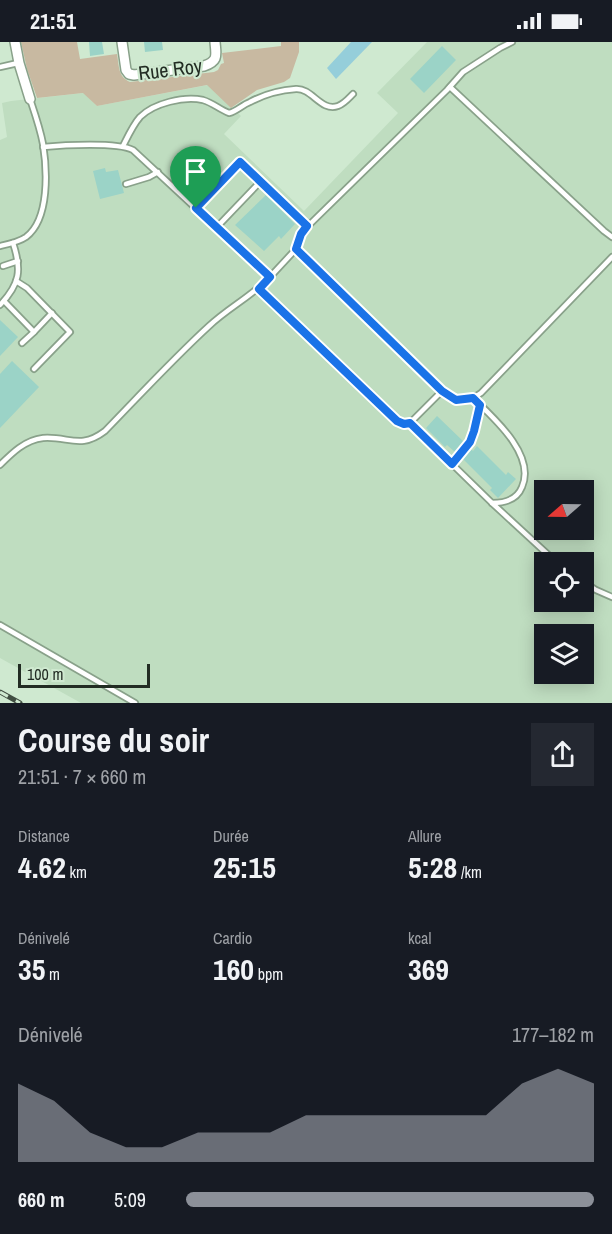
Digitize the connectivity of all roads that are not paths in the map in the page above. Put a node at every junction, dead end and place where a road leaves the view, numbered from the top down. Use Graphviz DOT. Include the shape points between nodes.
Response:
graph roads {
  1 [pos="15,42"];
  2 [pos="122,42"];
  3 [pos="214,42"];
  4 [pos="512,42"];
  5 [pos="19,63"];
  6 [pos="0,67"];
  7 [pos="450,87"];
  8 [pos="353,94"];
  9 [pos="30,99"];
  10 [pos="123,146"];
  11 [pos="43,147"];
  12 [pos="158,172"];
  13 [pos="260,182"];
  14 [pos="126,184"];
  15 [pos="196,208"];
  16 [pos="307,226"];
  17 [pos="217,227"];
  18 [pos="612,237"];
  19 [pos="13,243"];
  20 [pos="0,246"];
  21 [pos="296,249"];
  22 [pos="612,257"];
  23 [pos="18,261"];
  24 [pos="3,266"];
  25 [pos="270,277"];
  26 [pos="16,281"];
  27 [pos="259,289"];
  28 [pos="2,303"];
  29 [pos="52,314"];
  30 [pos="34,332"];
  31 [pos="22,343"];
  32 [pos="34,369"];
  33 [pos="442,391"];
  34 [pos="473,398"];
  35 [pos="480,405"];
  36 [pos="410,423"];
  37 [pos="452,464"];
  38 [pos="0,465"];
  39 [pos="492,504"];
  40 [pos="545,552"];
  41 [pos="594,589"];
  42 [pos="612,597"];
  43 [pos="0,625"];
  44 [pos="135,703"];
  1 -- 5 [label="street"];
  2 -- 3 [label="street, Rue Roy" via="127,72 140,75 214,62"];
  4 -- 7 [label="lane" via="464,72"];
  5 -- 6 [label="lane"];
  5 -- 9 [label="street"];
  7 -- 16 [label="lane"];
  7 -- 18 [label="lane"];
  8 -- 10 [label="lane" via="337,107 296,88 229,112 212,103 184,99 155,107 139,119"];
  9 -- 11 [label="lane"];
  10 -- 11 [label="lane"];
  10 -- 12 [label="lane" via="134,150"];
  11 -- 19 [label="lane" via="45,191 40,215 30,233"];
  12 -- 14 [label="lane"];
  12 -- 15 [label="lane"];
  13 -- 15 [label="lane" via="240,162"];
  13 -- 16 [label="lane"];
  13 -- 17 [label="lane"];
  15 -- 17 [label="lane"];
  16 -- 21 [label="lane"];
  17 -- 25 [label="lane"];
  19 -- 20 [label="lane"];
  19 -- 23 [label="lane"];
  21 -- 25 [label="lane"];
  21 -- 33 [label="lane"];
  22 -- 34 [label="lane"];
  23 -- 24 [label="lane"];
  23 -- 26 [label="lane"];
  25 -- 27 [label="lane"];
  26 -- 28 [label="lane"];
  26 -- 29 [label="lane"];
  27 -- 36 [label="lane" via="397,421"];
  27 -- 38 [label="lane" via="208,326 98,437 81,442 36,440 21,446"];
  28 -- 30 [label="lane"];
  29 -- 30 [label="lane"];
  29 -- 32 [label="lane" via="70,332"];
  30 -- 31 [label="lane"];
  33 -- 34 [label="lane" via="456,400"];
  33 -- 36 [label="lane"];
  34 -- 35 [label="lane"];
  35 -- 37 [label="lane" via="470,442"];
  35 -- 39 [label="lane" via="506,432 525,472 515,497"];
  36 -- 37 [label="lane"];
  37 -- 39 [label="lane"];
  39 -- 40 [label="lane"];
  41 -- 42 [label="lane"];
  43 -- 44 [label="lane"];
}
